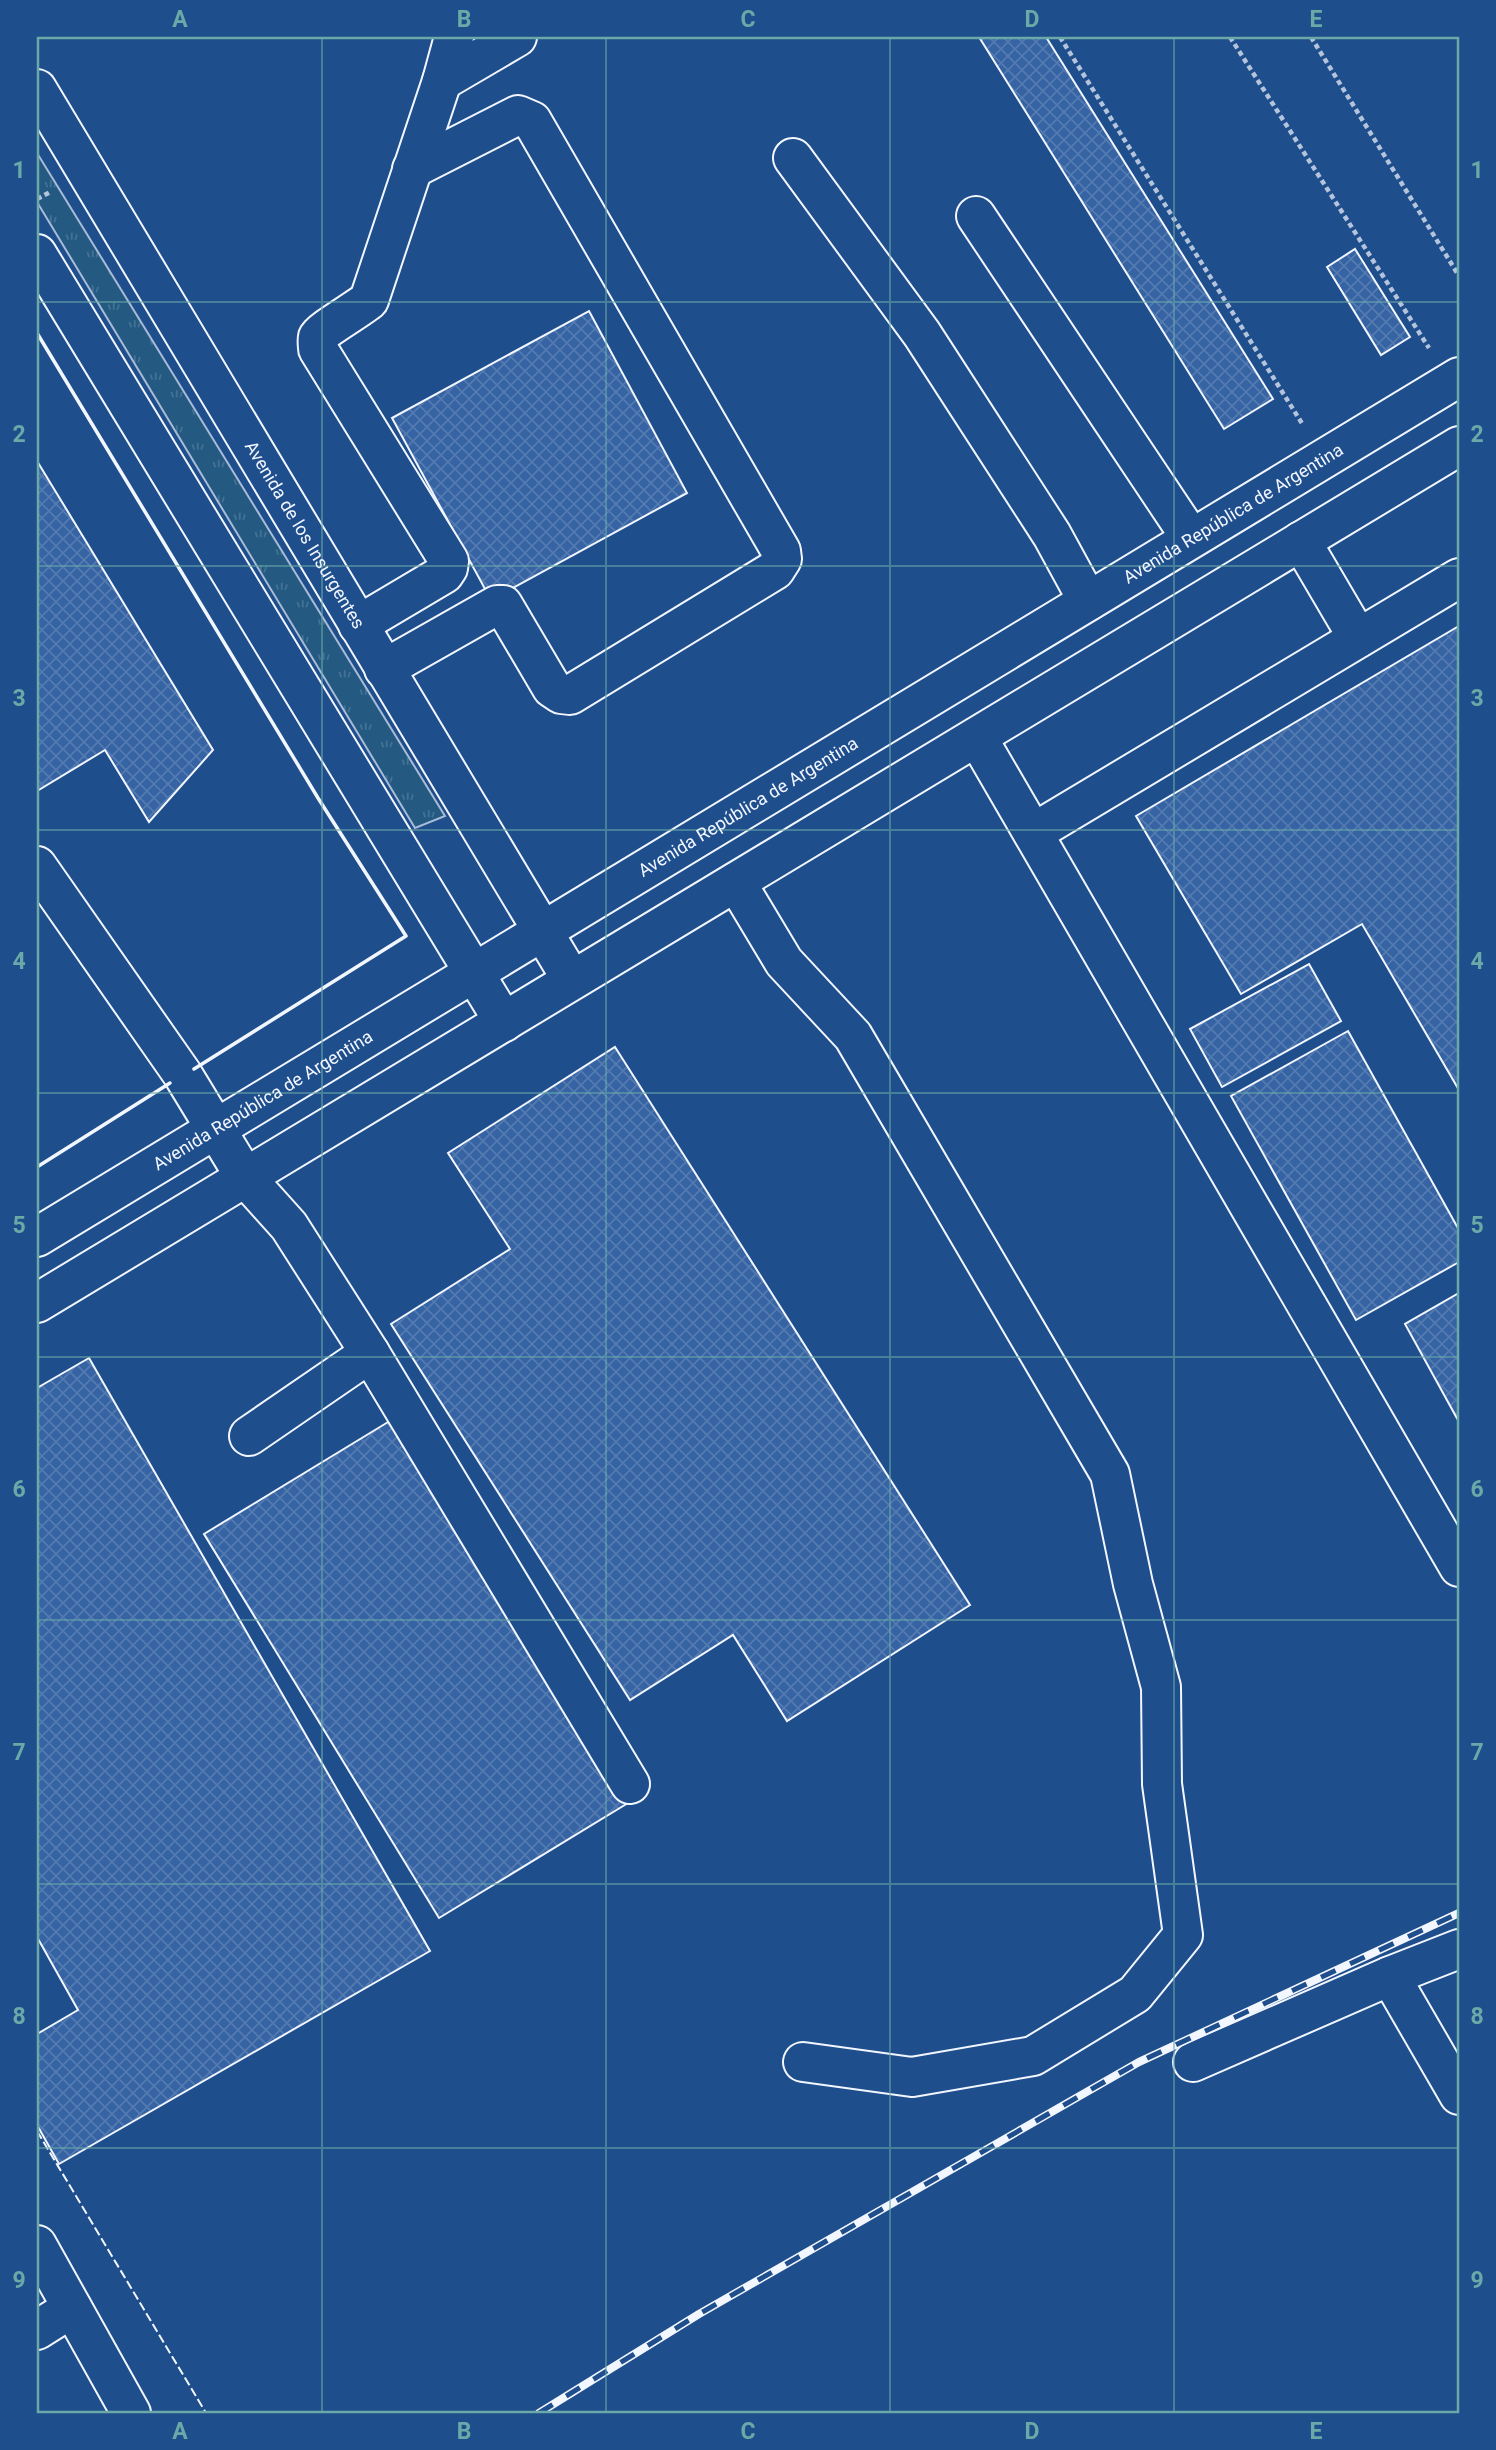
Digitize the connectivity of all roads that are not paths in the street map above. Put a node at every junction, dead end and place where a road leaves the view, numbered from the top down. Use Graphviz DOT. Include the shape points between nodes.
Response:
graph roads {
  1 [pos="454,37"];
  2 [pos="517,37"];
  3 [pos="442,81"];
  4 [pos="37,89"];
  5 [pos="793,158"];
  6 [pos="412,169"];
  7 [pos="976,216"];
  8 [pos="37,254"];
  9 [pos="1455,379"];
  10 [pos="1459,446"];
  11 [pos="1191,538"];
  12 [pos="1301,541"];
  13 [pos="1459,578"];
  14 [pos="1088,601"];
  15 [pos="358,625"];
  16 [pos="1358,638"];
  17 [pos="384,669"];
  18 [pos="977,737"];
  19 [pos="1033,833"];
  20 [pos="37,866"];
  21 [pos="736,882"];
  22 [pos="542,931"];
  23 [pos="474,972"];
  24 [pos="572,980"];
  25 [pos="504,1022"];
  26 [pos="214,1129"];
  27 [pos="245,1177"];
  28 [pos="37,1237"];
  29 [pos="37,1303"];
  30 [pos="370,1353"];
  31 [pos="250,1436"];
  32 [pos="1459,1567"];
  33 [pos="630,1784"];
  34 [pos="1459,1949"];
  35 [pos="1390,1976"];
  36 [pos="803,2062"];
  37 [pos="1193,2062"];
  38 [pos="1459,2095"];
  39 [pos="37,2245"];
  40 [pos="72,2308"];
  41 [pos="37,2330"];
  42 [pos="131,2413"];
  1 -- 3 [label="main road"];
  2 -- 3 [label="main road"];
  3 -- 6 [label="main road"];
  4 -- 15 [label="main road, Avenida de los Insurgentes"];
  5 -- 14 [label="main road" via="922,334 1052,535"];
  6 -- 15 [label="main road" via="369,300 317,339 318,349 449,561 444,574"];
  6 -- 17 [label="main road" via="518,115 532,121 782,559 775,569 570,695 552,688 503,605"];
  7 -- 11 [label="main road"];
  8 -- 23 [label="main road"];
  9 -- 11 [label="main road, Avenida República de Argentina"];
  10 -- 12 [label="main road"];
  11 -- 14 [label="main road, Avenida República de Argentina"];
  12 -- 16 [label="main road"];
  12 -- 18 [label="main road"];
  13 -- 16 [label="main road"];
  14 -- 22 [label="main road, Avenida República de Argentina"];
  15 -- 17 [label="main road, Avenida de los Insurgentes"];
  16 -- 19 [label="main road"];
  17 -- 22 [label="main road, Avenida de los Insurgentes"];
  18 -- 19 [label="main road"];
  18 -- 21 [label="main road"];
  19 -- 32 [label="main road"];
  20 -- 26 [label="main road" via="183,1075"];
  21 -- 24 [label="main road"];
  21 -- 36 [label="main road" via="784,962 853,1036 1110,1474 1161,1687 1162,1784 1182,1935 1135,1994 1033,2056 912,2077"];
  22 -- 23 [label="main road, Avenida República de Argentina"];
  22 -- 24 [label="main road, Avenida de los Insurgentes"];
  23 -- 25 [label="main road"];
  23 -- 26 [label="main road, Avenida República de Argentina"];
  24 -- 25 [label="main road"];
  25 -- 27 [label="main road"];
  26 -- 27 [label="main road"];
  26 -- 28 [label="main road, Avenida República de Argentina"];
  27 -- 29 [label="main road"];
  27 -- 30 [label="main road" via="289,1226"];
  30 -- 31 [label="main road"];
  30 -- 33 [label="main road"];
  34 -- 35 [label="main road"];
  35 -- 37 [label="main road"];
  35 -- 38 [label="main road"];
  39 -- 40 [label="main road"];
  40 -- 41 [label="main road"];
  40 -- 42 [label="main road"];
}
